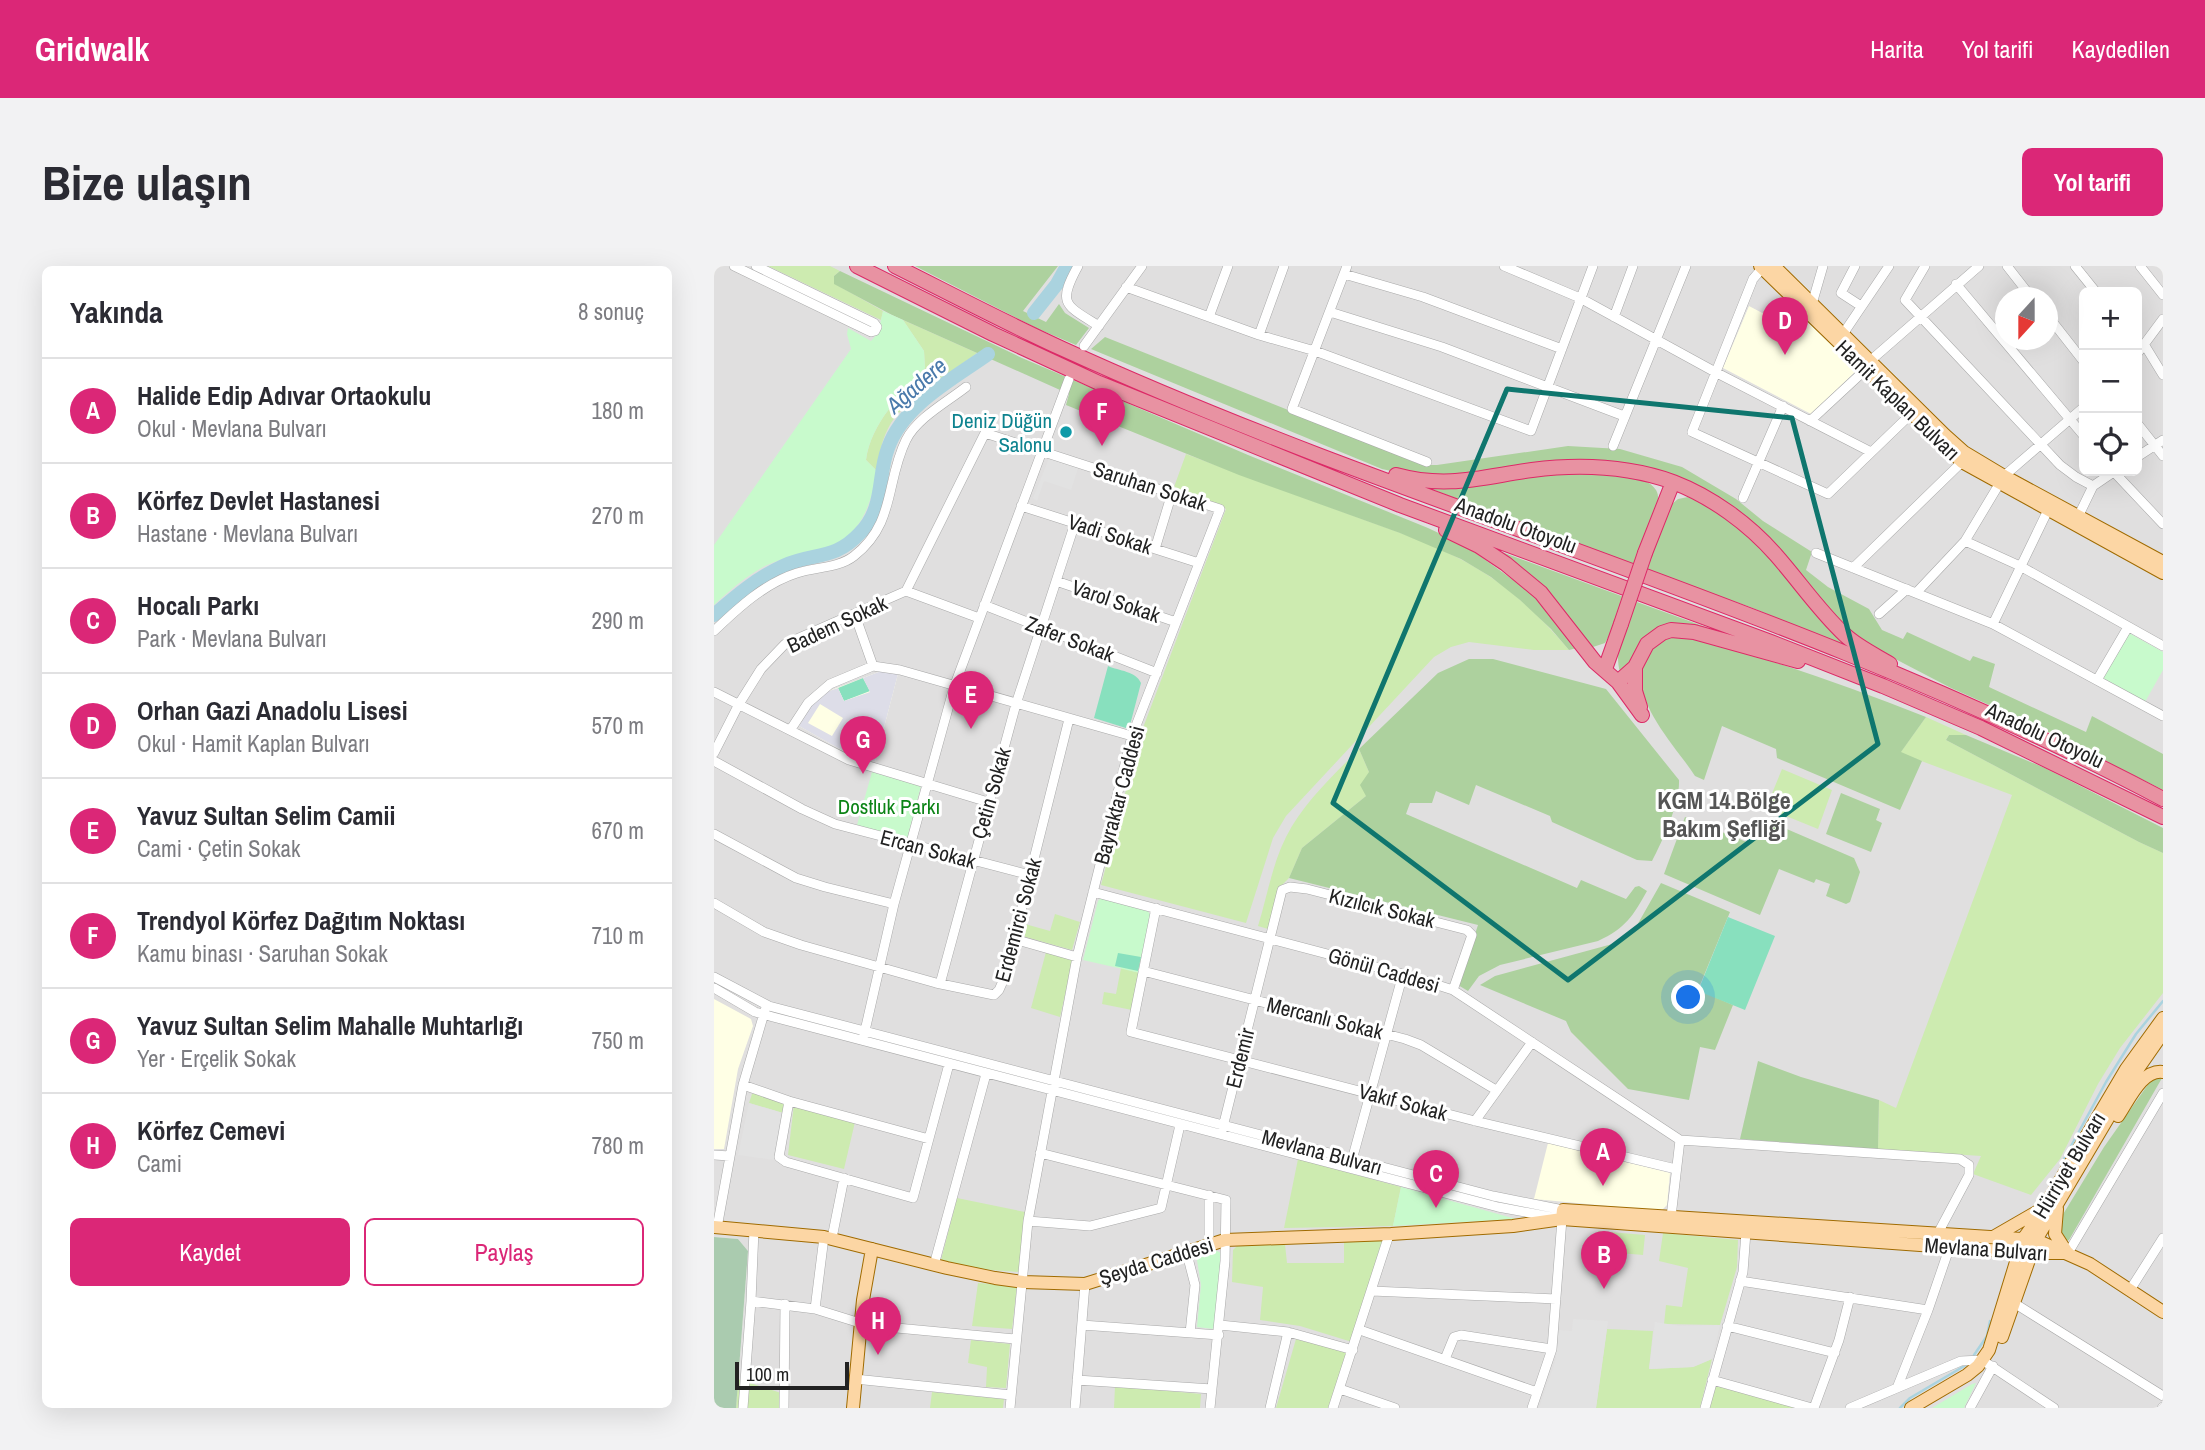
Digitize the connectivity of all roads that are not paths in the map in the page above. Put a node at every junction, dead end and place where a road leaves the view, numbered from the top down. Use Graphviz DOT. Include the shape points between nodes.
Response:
graph roads {
  1 [pos="734,266"];
  2 [pos="756,266"];
  3 [pos="857,266"];
  4 [pos="895,266"];
  5 [pos="1078,266"];
  6 [pos="1142,266"];
  7 [pos="1228,266"];
  8 [pos="1284,266"];
  9 [pos="1504,266"];
  10 [pos="1593,266"];
  11 [pos="1633,266"];
  12 [pos="1686,266"];
  13 [pos="1765,266"];
  14 [pos="1823,266"];
  15 [pos="1855,266"];
  16 [pos="1889,266"];
  17 [pos="1925,266"];
  18 [pos="1979,266"];
  19 [pos="2007,266"];
  20 [pos="2075,266"];
  21 [pos="2140,266"];
  22 [pos="1345,270"];
  23 [pos="1956,284"];
  24 [pos="1126,287"];
  25 [pos="2023,287"];
  26 [pos="2091,287"];
  27 [pos="2163,295"];
  28 [pos="1580,298"];
  29 [pos="1812,304"];
  30 [pos="1861,306"];
  31 [pos="1330,312"];
  32 [pos="1919,316"];
  33 [pos="1209,317"];
  34 [pos="1614,317"];
  35 [pos="2163,319"];
  36 [pos="1099,326"];
  37 [pos="2058,329"];
  38 [pos="1843,334"];
  39 [pos="1259,335"];
  40 [pos="1657,340"];
  41 [pos="2142,344"];
  42 [pos="1084,346"];
  43 [pos="1562,349"];
  44 [pos="2141,350"];
  45 [pos="1315,351"];
  46 [pos="2079,356"];
  47 [pos="1867,365"];
  48 [pos="1717,373"];
  49 [pos="2163,375"];
  50 [pos="1069,379"];
  51 [pos="966,387"];
  52 [pos="1547,387"];
  53 [pos="1783,406"];
  54 [pos="2079,411"];
  55 [pos="1911,415"];
  56 [pos="1624,416"];
  57 [pos="2070,419"];
  58 [pos="1810,421"];
  59 [pos="2142,428"];
  60 [pos="2079,430"];
  61 [pos="1229,437"];
  62 [pos="2159,443"];
  63 [pos="2041,445"];
  64 [pos="1613,446"];
  65 [pos="1041,450"];
  66 [pos="1871,452"];
  67 [pos="1315,453"];
  68 [pos="2142,454"];
  69 [pos="2163,456"];
  70 [pos="1427,462"];
  71 [pos="1962,462"];
  72 [pos="1758,463"];
  73 [pos="2107,476"];
  74 [pos="2119,476"];
  75 [pos="2001,480"];
  76 [pos="1673,482"];
  77 [pos="2093,486"];
  78 [pos="1172,493"];
  79 [pos="1744,498"];
  80 [pos="1021,506"];
  81 [pos="1220,509"];
  82 [pos="2048,510"];
  83 [pos="2076,520"];
  84 [pos="1075,523"];
  85 [pos="2163,524"];
  86 [pos="1965,541"];
  87 [pos="1155,549"];
  88 [pos="1816,553"];
  89 [pos="2163,562"];
  90 [pos="1199,563"];
  91 [pos="2020,566"];
  92 [pos="1853,568"];
  93 [pos="2163,573"];
  94 [pos="1056,581"];
  95 [pos="906,591"];
  96 [pos="1912,591"];
  97 [pos="984,605"];
  98 [pos="1879,614"];
  99 [pos="855,615"];
  100 [pos="979,618"];
  101 [pos="1176,622"];
  102 [pos="1993,624"];
  103 [pos="2128,627"];
  104 [pos="1041,629"];
  105 [pos="714,631"];
  106 [pos="1614,641"];
  107 [pos="2163,646"];
  108 [pos="1585,649"];
  109 [pos="873,666"];
  110 [pos="1635,667"];
  111 [pos="1605,669"];
  112 [pos="1157,673"];
  113 [pos="2097,680"];
  114 [pos="1618,682"];
  115 [pos="1883,686"];
  116 [pos="954,687"];
  117 [pos="714,692"];
  118 [pos="1950,696"];
  119 [pos="739,704"];
  120 [pos="1016,704"];
  121 [pos="2163,716"];
  122 [pos="1069,719"];
  123 [pos="791,729"];
  124 [pos="1132,736"];
  125 [pos="714,753"];
  126 [pos="714,761"];
  127 [pos="927,785"];
  128 [pos="2163,799"];
  129 [pos="988,802"];
  130 [pos="2163,817"];
  131 [pos="714,834"];
  132 [pos="910,844"];
  133 [pos="971,861"];
  134 [pos="1031,875"];
  135 [pos="1093,892"];
  136 [pos="714,902"];
  137 [pos="894,904"];
  138 [pos="1156,908"];
  139 [pos="1014,939"];
  140 [pos="1270,939"];
  141 [pos="1077,957"];
  142 [pos="880,968"];
  143 [pos="1143,971"];
  144 [pos="1403,974"];
  145 [pos="714,977"];
  146 [pos="940,984"];
  147 [pos="714,988"];
  148 [pos="1453,990"];
  149 [pos="1255,1000"];
  150 [pos="765,1010"];
  151 [pos="2162,1024"];
  152 [pos="1387,1034"];
  153 [pos="864,1036"];
  154 [pos="1532,1042"];
  155 [pos="1240,1059"];
  156 [pos="949,1064"];
  157 [pos="2163,1072"];
  158 [pos="986,1074"];
  159 [pos="743,1085"];
  160 [pos="1052,1087"];
  161 [pos="1496,1090"];
  162 [pos="1370,1093"];
  163 [pos="2163,1093"];
  164 [pos="789,1101"];
  165 [pos="1475,1121"];
  166 [pos="1180,1125"];
  167 [pos="1222,1131"];
  168 [pos="929,1139"];
  169 [pos="1679,1140"];
  170 [pos="1040,1153"];
  171 [pos="2087,1154"];
  172 [pos="714,1155"];
  173 [pos="730,1156"];
  174 [pos="1352,1160"];
  175 [pos="1676,1169"];
  176 [pos="844,1178"];
  177 [pos="1167,1185"];
  178 [pos="1209,1195"];
  179 [pos="2052,1203"];
  180 [pos="1562,1215"];
  181 [pos="1671,1217"];
  182 [pos="1028,1220"];
  183 [pos="716,1228"];
  184 [pos="754,1230"];
  185 [pos="1746,1232"];
  186 [pos="1390,1235"];
  187 [pos="1937,1235"];
  188 [pos="828,1237"];
  189 [pos="2163,1238"];
  190 [pos="1225,1240"];
  191 [pos="1209,1244"];
  192 [pos="1991,1244"];
  193 [pos="2027,1246"];
  194 [pos="1950,1247"];
  195 [pos="872,1249"];
  196 [pos="1186,1250"];
  197 [pos="2068,1254"];
  198 [pos="934,1265"];
  199 [pos="2021,1268"];
  200 [pos="1740,1281"];
  201 [pos="1023,1282"];
  202 [pos="1085,1284"];
  203 [pos="2130,1290"];
  204 [pos="1372,1291"];
  205 [pos="1850,1297"];
  206 [pos="1556,1300"];
  207 [pos="751,1301"];
  208 [pos="2014,1303"];
  209 [pos="785,1304"];
  210 [pos="815,1309"];
  211 [pos="1928,1310"];
  212 [pos="2163,1312"];
  213 [pos="860,1323"];
  214 [pos="1082,1325"];
  215 [pos="1727,1326"];
  216 [pos="1220,1330"];
  217 [pos="1360,1330"];
  218 [pos="1288,1332"];
  219 [pos="1190,1333"];
  220 [pos="1015,1339"];
  221 [pos="1552,1349"];
  222 [pos="1353,1350"];
  223 [pos="1835,1353"];
  224 [pos="1445,1359"];
  225 [pos="1988,1363"];
  226 [pos="855,1380"];
  227 [pos="1077,1380"];
  228 [pos="1712,1380"];
  229 [pos="1897,1388"];
  230 [pos="1212,1389"];
  231 [pos="1340,1389"];
  232 [pos="1538,1392"];
  233 [pos="1011,1395"];
  234 [pos="2163,1396"];
  235 [pos="743,1408"];
  236 [pos="784,1408"];
  237 [pos="853,1408"];
  238 [pos="1010,1408"];
  239 [pos="1075,1408"];
  240 [pos="1210,1408"];
  241 [pos="1270,1408"];
  242 [pos="1333,1408"];
  243 [pos="1395,1408"];
  244 [pos="1532,1408"];
  245 [pos="1705,1408"];
  246 [pos="1813,1408"];
  247 [pos="1850,1408"];
  248 [pos="1911,1408"];
  249 [pos="1923,1408"];
  250 [pos="1970,1408"];
  251 [pos="2054,1408"];
  1 -- 2 [label="street" via="875,331 874,323"];
  3 -- 61 [label="highway, Anadolu Otoyolu" via="1057,365"];
  4 -- 67 [label="highway, Anadolu Otoyolu" via="1066,350"];
  5 -- 36 [label="street" via="1066,297 1070,308"];
  6 -- 24 [label="street"];
  7 -- 33 [label="street"];
  8 -- 39 [label="street"];
  9 -- 28 [label="street"];
  10 -- 28 [label="street"];
  11 -- 34 [label="street"];
  12 -- 40 [label="street"];
  13 -- 29 [label="main road, Hamit Kaplan Bulvarı"];
  13 -- 47 [label="main road, Hamit Kaplan Bulvarı"];
  13 -- 48 [label="street" via="1754,279"];
  14 -- 29 [label="street"];
  15 -- 30 [label="street" via="1841,293"];
  16 -- 30 [label="street"];
  17 -- 32 [label="street" via="1905,300"];
  18 -- 23 [label="street"];
  19 -- 25 [label="street"];
  20 -- 26 [label="street"];
  21 -- 27 [label="street"];
  22 -- 31 [label="street"];
  22 -- 43 [label="street"];
  23 -- 32 [label="street"];
  23 -- 57 [label="street"];
  24 -- 33 [label="street"];
  24 -- 36 [label="street"];
  28 -- 34 [label="street"];
  28 -- 43 [label="street"];
  29 -- 38 [label="main road, Hamit Kaplan Bulvarı"];
  30 -- 38 [label="street"];
  31 -- 45 [label="street"];
  31 -- 52 [label="street"];
  32 -- 47 [label="street"];
  32 -- 63 [label="street"];
  33 -- 39 [label="street"];
  34 -- 40 [label="street"];
  35 -- 41 [label="street"];
  36 -- 42 [label="street"];
  37 -- 46 [label="street"];
  38 -- 47 [label="main road, Hamit Kaplan Bulvarı"];
  39 -- 45 [label="street"];
  40 -- 48 [label="street"];
  40 -- 56 [label="street"];
  43 -- 52 [label="street"];
  44 -- 49 [label="street"];
  45 -- 52 [label="street" via="1531,430"];
  45 -- 70 [label="street" via="1292,409"];
  47 -- 55 [label="main road, Hamit Kaplan Bulvarı"];
  47 -- 58 [label="street"];
  47 -- 75 [label="main road, Hamit Kaplan Bulvarı"];
  48 -- 53 [label="street"];
  48 -- 72 [label="street" via="1692,432"];
  50 -- 65 [label="street"];
  51 -- 105 [label="street" via="922,421 907,439 884,520 869,541 852,557 775,582"];
  52 -- 56 [label="street"];
  53 -- 58 [label="street"];
  53 -- 72 [label="street"];
  54 -- 57 [label="street"];
  55 -- 66 [label="street"];
  55 -- 71 [label="main road, Hamit Kaplan Bulvarı"];
  56 -- 64 [label="street"];
  57 -- 60 [label="street"];
  57 -- 63 [label="street"];
  58 -- 66 [label="street"];
  59 -- 62 [label="street"];
  61 -- 108 [label="highway" via="1479,546 1541,593"];
  61 -- 115 [label="highway, Anadolu Otoyolu"];
  62 -- 68 [label="street"];
  62 -- 69 [label="street"];
  63 -- 75 [label="street"];
  63 -- 77 [label="street" via="2068,472"];
  65 -- 78 [label="street, Saruhan Sokak"];
  65 -- 80 [label="street"];
  65 -- 95 [label="street, Badem Sokak" via="985,433"];
  66 -- 72 [label="street" via="1828,494"];
  67 -- 76 [label="highway" via="1428,482 1581,466"];
  67 -- 118 [label="highway, Anadolu Otoyolu"];
  71 -- 75 [label="main road, Hamit Kaplan Bulvarı"];
  71 -- 92 [label="street"];
  72 -- 79 [label="street"];
  73 -- 77 [label="street"];
  74 -- 85 [label="street"];
  75 -- 82 [label="main road, Hamit Kaplan Bulvarı"];
  75 -- 83 [label="main road, Hamit Kaplan Bulvarı"];
  75 -- 86 [label="street"];
  76 -- 106 [label="highway, bridge"];
  76 -- 118 [label="highway" via="1748,527 1856,644"];
  77 -- 83 [label="street"];
  78 -- 81 [label="street, Saruhan Sokak"];
  78 -- 87 [label="street"];
  80 -- 84 [label="street, Vadi Sokak"];
  80 -- 97 [label="street"];
  81 -- 90 [label="street, Bayraktar Caddesi"];
  82 -- 83 [label="main road, Hamit Kaplan Bulvarı"];
  82 -- 91 [label="street"];
  83 -- 89 [label="main road, Hamit Kaplan Bulvarı"];
  83 -- 93 [label="main road, Hamit Kaplan Bulvarı"];
  84 -- 87 [label="street, Vadi Sokak"];
  84 -- 94 [label="street, Çetin Sokak"];
  86 -- 91 [label="street"];
  86 -- 96 [label="street"];
  87 -- 90 [label="street, Vadi Sokak"];
  88 -- 92 [label="street"];
  90 -- 101 [label="street, Bayraktar Caddesi"];
  91 -- 102 [label="street"];
  91 -- 103 [label="street"];
  92 -- 96 [label="street"];
  94 -- 101 [label="street, Varol Sokak"];
  94 -- 104 [label="street, Çetin Sokak"];
  95 -- 99 [label="street, Badem Sokak"];
  95 -- 100 [label="street"];
  96 -- 98 [label="street"];
  96 -- 102 [label="street"];
  97 -- 100 [label="street"];
  97 -- 104 [label="street, Zafer Sokak"];
  99 -- 109 [label="street"];
  99 -- 119 [label="street, Badem Sokak" via="785,645 761,669"];
  100 -- 116 [label="street"];
  101 -- 112 [label="street, Bayraktar Caddesi"];
  102 -- 113 [label="street"];
  103 -- 107 [label="street"];
  103 -- 113 [label="street"];
  104 -- 112 [label="street, Zafer Sokak"];
  104 -- 120 [label="street, Çetin Sokak"];
  106 -- 108 [label="highway" via="1597,651"];
  106 -- 111 [label="highway"];
  108 -- 111 [label="highway"];
  109 -- 116 [label="street"];
  109 -- 123 [label="street" via="821,690"];
  110 -- 114 [label="highway"];
  110 -- 114 [label="highway" via="1642,715"];
  110 -- 115 [label="highway" via="1654,639 1681,630"];
  111 -- 114 [label="highway"];
  112 -- 124 [label="street, Bayraktar Caddesi"];
  113 -- 121 [label="street"];
  115 -- 130 [label="highway, Anadolu Otoyolu"];
  116 -- 120 [label="street"];
  116 -- 127 [label="street"];
  117 -- 119 [label="street"];
  118 -- 128 [label="highway, Anadolu Otoyolu"];
  119 -- 123 [label="street"];
  119 -- 125 [label="street, Badem Sokak"];
  120 -- 122 [label="street"];
  120 -- 129 [label="street, Çetin Sokak"];
  122 -- 124 [label="street"];
  122 -- 134 [label="street, Erdemirci Sokak"];
  123 -- 127 [label="street" via="849,760"];
  124 -- 135 [label="street, Bayraktar Caddesi"];
  126 -- 132 [label="street, Ercan Sokak" via="835,824"];
  127 -- 129 [label="street"];
  127 -- 132 [label="street"];
  129 -- 133 [label="street, Çetin Sokak"];
  131 -- 137 [label="street" via="796,878"];
  132 -- 133 [label="street, Ercan Sokak"];
  132 -- 137 [label="street"];
  133 -- 134 [label="street, Ercan Sokak"];
  133 -- 146 [label="street, Çetin Sokak"];
  134 -- 139 [label="street, Erdemirci Sokak"];
  135 -- 138 [label="street, Gönül Caddesi"];
  135 -- 141 [label="street, Bayraktar Caddesi"];
  136 -- 142 [label="street, Erdemirci Sokak" via="764,932"];
  137 -- 142 [label="street"];
  138 -- 140 [label="street, Gönül Caddesi"];
  138 -- 143 [label="street"];
  139 -- 141 [label="street"];
  139 -- 146 [label="street, Erdemirci Sokak" via="1003,981 994,995"];
  140 -- 144 [label="street, Gönül Caddesi"];
  140 -- 148 [label="street, Kızılcık Sokak" via="1280,893 1290,887 1462,928 1472,935"];
  140 -- 149 [label="street, Erdemir"];
  141 -- 160 [label="street, Bayraktar Caddesi"];
  142 -- 146 [label="street, Erdemirci Sokak"];
  142 -- 153 [label="street"];
  143 -- 149 [label="street, Mercanlı Sokak"];
  143 -- 155 [label="street, Vakıf Sokak" via="1131,1031"];
  144 -- 148 [label="street, Gönül Caddesi"];
  144 -- 152 [label="street"];
  145 -- 150 [label="street, Mevlana Bulvarı"];
  147 -- 150 [label="street, Mevlana Bulvarı"];
  148 -- 154 [label="street, Gönül Caddesi"];
  149 -- 152 [label="street, Mercanlı Sokak"];
  149 -- 155 [label="street, Erdemir"];
  150 -- 153 [label="street, Mevlana Bulvarı"];
  150 -- 159 [label="street"];
  151 -- 171 [label="main road, Hürriyet Bulvarı"];
  151 -- 179 [label="main road, Hürriyet Bulvarı" via="2126,1069"];
  152 -- 161 [label="street, Mercanlı Sokak" via="1421,1045"];
  152 -- 162 [label="street"];
  153 -- 156 [label="street, Mevlana Bulvarı"];
  153 -- 160 [label="street, Mevlana Bulvarı"];
  154 -- 161 [label="street"];
  154 -- 169 [label="street, Gönül Caddesi"];
  155 -- 162 [label="street, Vakıf Sokak"];
  155 -- 167 [label="street, Erdemir"];
  156 -- 158 [label="street, Mevlana Bulvarı"];
  156 -- 168 [label="street"];
  157 -- 171 [label="main road" via="2147,1075"];
  158 -- 160 [label="street, Mevlana Bulvarı"];
  158 -- 198 [label="street"];
  159 -- 164 [label="street"];
  159 -- 173 [label="street"];
  160 -- 166 [label="street, Mevlana Bulvarı"];
  160 -- 167 [label="street, Mevlana Bulvarı"];
  160 -- 170 [label="street, Bayraktar Caddesi"];
  161 -- 165 [label="street"];
  162 -- 165 [label="street, Vakıf Sokak"];
  162 -- 174 [label="street"];
  163 -- 197 [label="street"];
  164 -- 168 [label="street"];
  164 -- 176 [label="street" via="779,1157"];
  165 -- 175 [label="street, Vakıf Sokak"];
  166 -- 167 [label="street, Mevlana Bulvarı"];
  166 -- 177 [label="street"];
  167 -- 174 [label="street, Mevlana Bulvarı"];
  167 -- 180 [label="street, Mevlana Bulvarı" via="1498,1207"];
  168 -- 176 [label="street" via="913,1198"];
  169 -- 175 [label="street"];
  169 -- 187 [label="street, Gönül Caddesi" via="1960,1159 1969,1165 1969,1175"];
  170 -- 177 [label="street"];
  170 -- 182 [label="street, Bayraktar Caddesi"];
  171 -- 179 [label="main road, Hürriyet Bulvarı"];
  172 -- 173 [label="street"];
  173 -- 183 [label="street"];
  174 -- 180 [label="street, Mevlana Bulvarı"];
  175 -- 181 [label="street"];
  176 -- 188 [label="street"];
  177 -- 178 [label="street"];
  177 -- 182 [label="street" via="1161,1208 1098,1225"];
  178 -- 190 [label="street" via="1226,1200"];
  178 -- 191 [label="street"];
  179 -- 192 [label="main road"];
  179 -- 193 [label="main road, Hürriyet Bulvarı"];
  179 -- 197 [label="main road" via="2055,1234"];
  180 -- 181 [label="main road, Mevlana Bulvarı"];
  180 -- 185 [label="main road, Mevlana Bulvarı"];
  180 -- 186 [label="main road, Şeyda Caddesi" via="1513,1226"];
  180 -- 206 [label="street"];
  181 -- 187 [label="main road, Mevlana Bulvarı"];
  182 -- 201 [label="street, Bayraktar Caddesi"];
  183 -- 184 [label="main road, Şeyda Caddesi"];
  184 -- 188 [label="main road, Şeyda Caddesi"];
  184 -- 207 [label="street"];
  185 -- 194 [label="main road, Mevlana Bulvarı"];
  185 -- 200 [label="street"];
  186 -- 190 [label="main road, Şeyda Caddesi"];
  186 -- 204 [label="street"];
  187 -- 192 [label="main road, Mevlana Bulvarı"];
  188 -- 195 [label="main road, Şeyda Caddesi"];
  188 -- 210 [label="street"];
  189 -- 203 [label="street"];
  190 -- 191 [label="main road, Şeyda Caddesi"];
  190 -- 216 [label="street"];
  191 -- 196 [label="main road, Şeyda Caddesi"];
  192 -- 193 [label="main road, Mevlana Bulvarı"];
  192 -- 194 [label="main road, Mevlana Bulvarı"];
  192 -- 199 [label="main road"];
  193 -- 197 [label="main road, Mevlana Bulvarı"];
  193 -- 199 [label="main road, Hürriyet Bulvarı"];
  194 -- 211 [label="street"];
  195 -- 198 [label="main road, Şeyda Caddesi"];
  195 -- 213 [label="main road"];
  196 -- 202 [label="main road, Şeyda Caddesi"];
  196 -- 219 [label="street" via="1195,1285"];
  197 -- 199 [label="main road"];
  197 -- 203 [label="main road, Mevlana Bulvarı"];
  198 -- 201 [label="main road, Şeyda Caddesi"];
  199 -- 208 [label="main road, Hürriyet Bulvarı"];
  199 -- 225 [label="main road, Hürriyet Bulvarı"];
  200 -- 205 [label="street"];
  200 -- 215 [label="street"];
  201 -- 202 [label="main road, Şeyda Caddesi"];
  201 -- 220 [label="street, Bayraktar Caddesi"];
  202 -- 214 [label="street"];
  203 -- 212 [label="main road, Mevlana Bulvarı"];
  204 -- 206 [label="street"];
  204 -- 217 [label="street"];
  205 -- 211 [label="street"];
  205 -- 223 [label="street"];
  206 -- 221 [label="street"];
  207 -- 209 [label="street"];
  207 -- 235 [label="street"];
  208 -- 225 [label="main road, Hürriyet Bulvarı"];
  208 -- 234 [label="street"];
  209 -- 210 [label="street"];
  209 -- 236 [label="street"];
  210 -- 213 [label="street"];
  211 -- 229 [label="street"];
  213 -- 220 [label="street"];
  213 -- 226 [label="main road"];
  214 -- 219 [label="street"];
  214 -- 227 [label="street"];
  215 -- 223 [label="street"];
  215 -- 228 [label="street"];
  216 -- 218 [label="street"];
  216 -- 219 [label="street"];
  216 -- 230 [label="street"];
  217 -- 222 [label="street"];
  217 -- 224 [label="street"];
  218 -- 222 [label="street"];
  218 -- 241 [label="street"];
  220 -- 233 [label="street, Bayraktar Caddesi"];
  221 -- 224 [label="street" via="1461,1335 1454,1337"];
  221 -- 232 [label="street"];
  222 -- 231 [label="street"];
  223 -- 246 [label="street"];
  224 -- 232 [label="street"];
  225 -- 229 [label="street" via="1961,1361"];
  225 -- 248 [label="main road, Hürriyet Bulvarı"];
  225 -- 249 [label="main road, Hürriyet Bulvarı" via="1974,1378"];
  225 -- 250 [label="street"];
  225 -- 251 [label="street"];
  226 -- 233 [label="street"];
  226 -- 237 [label="main road"];
  227 -- 230 [label="street"];
  227 -- 239 [label="street"];
  228 -- 245 [label="street"];
  228 -- 246 [label="street"];
  229 -- 247 [label="street"];
  230 -- 240 [label="street"];
  231 -- 242 [label="street"];
  231 -- 243 [label="street"];
  232 -- 244 [label="street"];
  233 -- 238 [label="street, Bayraktar Caddesi"];
}
